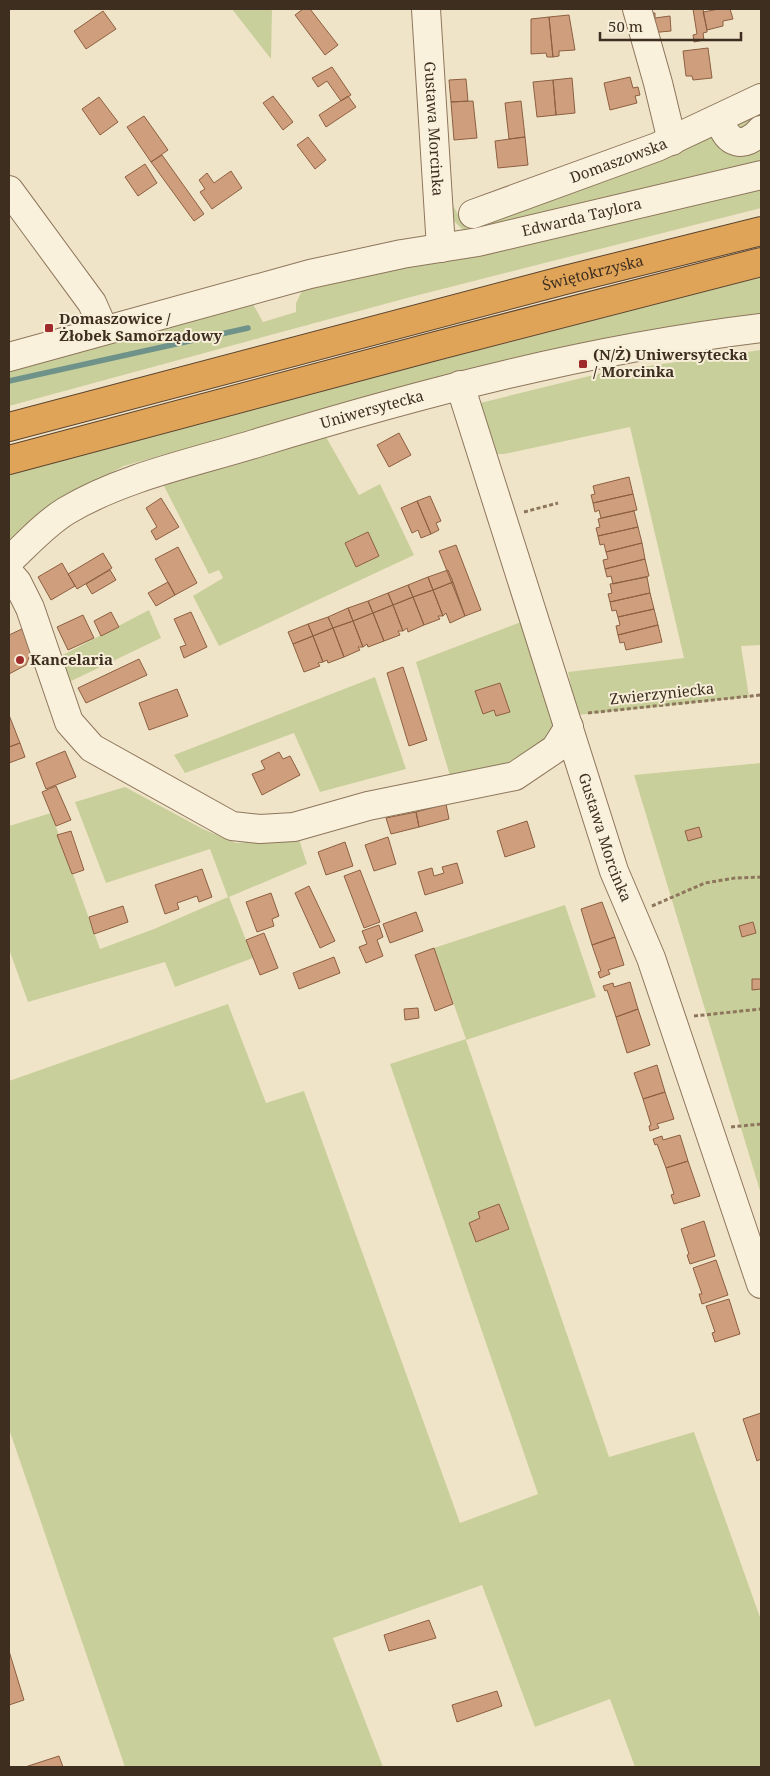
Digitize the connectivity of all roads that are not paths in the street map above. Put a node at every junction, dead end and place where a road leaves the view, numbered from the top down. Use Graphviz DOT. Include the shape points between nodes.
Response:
graph roads {
  1 [pos="426,9"];
  2 [pos="637,9"];
  3 [pos="761,98"];
  4 [pos="720,119"];
  5 [pos="761,130"];
  6 [pos="672,141"];
  7 [pos="761,175"];
  8 [pos="9,190"];
  9 [pos="473,214"];
  10 [pos="761,231"];
  11 [pos="441,248"];
  12 [pos="761,262"];
  13 [pos="761,328"];
  14 [pos="104,330"];
  15 [pos="9,357"];
  16 [pos="460,385"];
  17 [pos="9,428"];
  18 [pos="9,460"];
  19 [pos="9,561"];
  20 [pos="9,573"];
  21 [pos="567,721"];
  22 [pos="761,1284"];
  1 -- 11 [label="street, Gustawa Morcinka"];
  2 -- 6 [label="street"];
  3 -- 4 [label="street, Domaszowska"];
  4 -- 5 [label="street" via="725,133 734,141 743,143 754,139"];
  4 -- 6 [label="street, Domaszowska"];
  6 -- 9 [label="street, Domaszowska"];
  7 -- 11 [label="street, Edwarda Taylora"];
  8 -- 14 [label="street" via="92,303"];
  10 -- 17 [label="highway, Świętokrzyska"];
  11 -- 14 [label="street, Edwarda Taylora" via="276,282"];
  12 -- 18 [label="highway, Świętokrzyska"];
  13 -- 16 [label="street, Uniwersytecka" via="638,346"];
  14 -- 15 [label="street, Edwarda Taylora"];
  16 -- 19 [label="street, Uniwersytecka" via="324,422 118,487 65,512"];
  16 -- 21 [label="street, Gustawa Morcinka"];
  20 -- 21 [label="street" via="30,608 69,722 92,748 232,826 260,830 294,827 368,806 515,776 555,749"];
  21 -- 22 [label="street, Gustawa Morcinka" via="614,871 651,958"];
}
